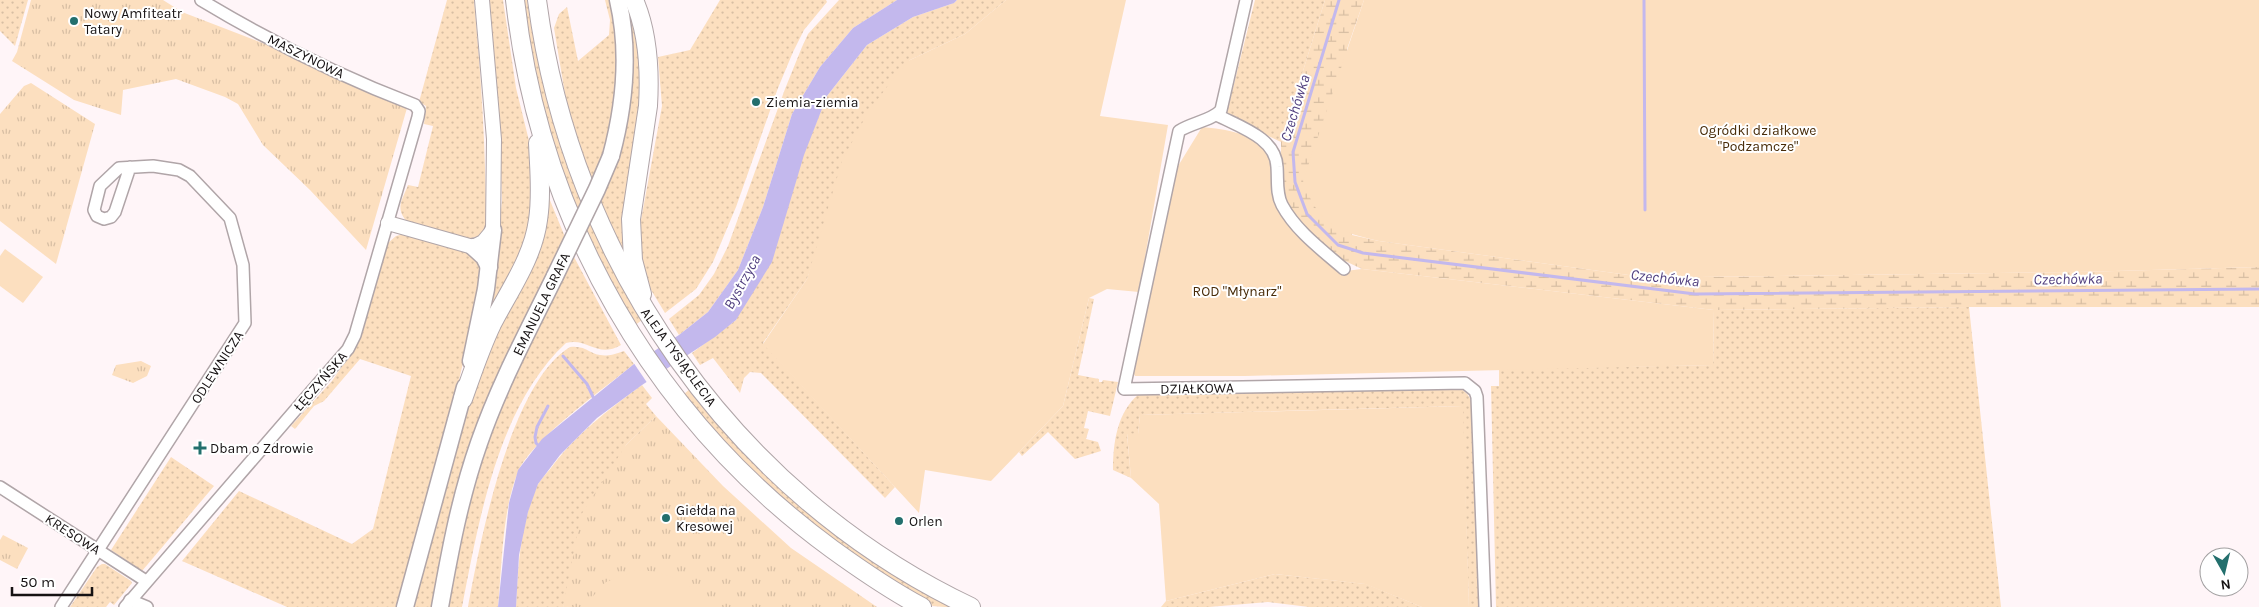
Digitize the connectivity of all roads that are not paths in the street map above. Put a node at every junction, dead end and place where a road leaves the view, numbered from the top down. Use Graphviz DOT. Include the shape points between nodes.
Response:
graph roads {
  1 [pos="201,0"];
  2 [pos="482,0"];
  3 [pos="515,0"];
  4 [pos="537,0"];
  5 [pos="618,0"];
  6 [pos="634,0"];
  7 [pos="1246,0"];
  8 [pos="415,105"];
  9 [pos="1217,115"];
  10 [pos="537,120"];
  11 [pos="130,167"];
  12 [pos="388,223"];
  13 [pos="493,230"];
  14 [pos="473,247"];
  15 [pos="488,267"];
  16 [pos="1344,269"];
  17 [pos="648,316"];
  18 [pos="463,399"];
  19 [pos="0,487"];
  20 [pos="98,551"];
  21 [pos="146,581"];
  22 [pos="127,604"];
  23 [pos="60,607"];
  24 [pos="148,607"];
  25 [pos="405,607"];
  26 [pos="440,607"];
  27 [pos="922,607"];
  28 [pos="971,607"];
  29 [pos="1485,607"];
  1 -- 8 [label="street, MASZYNOWA" via="372,89"];
  2 -- 13 [label="street" via="494,139"];
  3 -- 10 [label="main road, ALEJA TYSIĄCLECIA" via="521,47"];
  4 -- 17 [label="main road, ALEJA TYSIĄCLECIA" via="550,77 584,184 616,259"];
  5 -- 26 [label="main road, EMANUELA GRAFA, bridge" via="624,31 625,89 611,156 511,364 479,444 454,529"];
  6 -- 17 [label="main road" via="644,38 649,88 630,219 633,260"];
  7 -- 9 [label="street" via="1223,105"];
  8 -- 12 [label="street, ŁĘCZYŃSKA" via="419,111 417,123"];
  9 -- 16 [label="street" via="1273,149 1282,205 1306,236"];
  9 -- 29 [label="street, DZIAŁKOWA" via="1189,124 1179,131 1124,389 1464,383 1475,391 1477,397"];
  10 -- 18 [label="main road" via="538,221 523,267 480,350"];
  10 -- 27 [label="main road, ALEJA TYSIĄCLECIA" via="585,252 628,331 674,394 728,457 795,520 874,578"];
  11 -- 20 [label="street, ODLEWNICZA" via="179,170 190,176 230,218 243,265 245,323"];
  12 -- 14 [label="street"];
  12 -- 21 [label="street, ŁĘCZYŃSKA" via="348,349"];
  13 -- 14 [label="street" via="483,242"];
  13 -- 15 [label="main road"];
  14 -- 15 [label="main road"];
  15 -- 18 [label="main road"];
  17 -- 28 [label="main road, ALEJA TYSIĄCLECIA" via="697,384 745,442 789,486 903,571"];
  18 -- 25 [label="main road"];
  19 -- 20 [label="street, KRESOWA"];
  20 -- 21 [label="street, KRESOWA"];
  20 -- 23 [label="street, ODLEWNICZA"];
  21 -- 22 [label="street, ŁĘCZYŃSKA"];
  22 -- 24 [label="street"];
}
